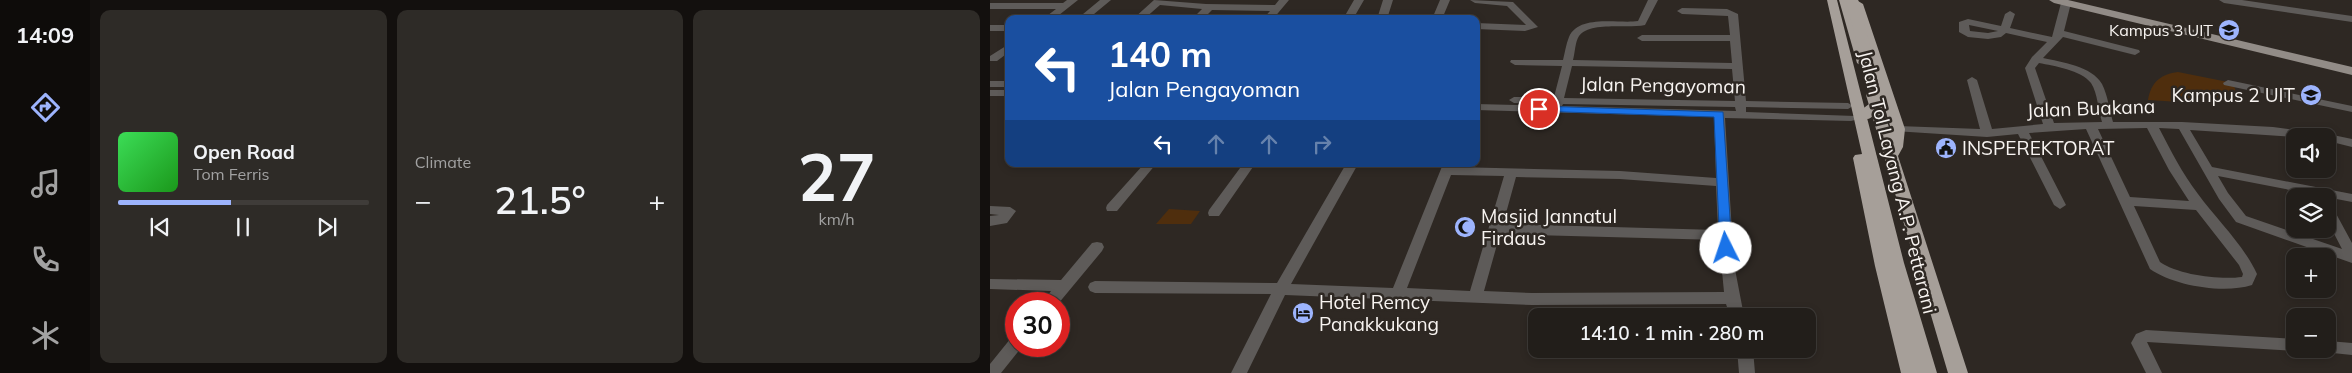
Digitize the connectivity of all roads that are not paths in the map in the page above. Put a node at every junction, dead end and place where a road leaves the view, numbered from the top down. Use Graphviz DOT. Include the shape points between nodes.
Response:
graph roads {
  1 [pos="1106,0"];
  2 [pos="1284,0"];
  3 [pos="1359,0"];
  4 [pos="1388,0"];
  5 [pos="1445,0"];
  6 [pos="1475,0"];
  7 [pos="1518,0"];
  8 [pos="1653,0"];
  9 [pos="1825,0"];
  10 [pos="1832,0"];
  11 [pos="1844,0"];
  12 [pos="1852,0"];
  13 [pos="1856,0"];
  14 [pos="2054,0"];
  15 [pos="2224,0"];
  16 [pos="1158,1"];
  17 [pos="2239,1"];
  18 [pos="1069,3"];
  19 [pos="2066,3"];
  20 [pos="990,6"];
  21 [pos="1210,7"];
  22 [pos="1278,8"];
  23 [pos="1527,11"];
  24 [pos="1682,11"];
  25 [pos="2010,14"];
  26 [pos="1053,15"];
  27 [pos="1087,15"];
  28 [pos="1142,15"];
  29 [pos="1201,15"];
  30 [pos="1272,15"];
  31 [pos="1350,15"];
  32 [pos="1383,15"];
  33 [pos="1439,15"];
  34 [pos="2352,18"];
  35 [pos="1480,26"];
  36 [pos="990,28"];
  37 [pos="1005,28"];
  38 [pos="2057,37"];
  39 [pos="1642,38"];
  40 [pos="1736,38"];
  41 [pos="1005,50"];
  42 [pos="2135,52"];
  43 [pos="991,55"];
  44 [pos="2036,59"];
  45 [pos="1515,62"];
  46 [pos="1568,63"];
  47 [pos="1738,66"];
  48 [pos="2352,71"];
  49 [pos="1972,80"];
  50 [pos="990,84"];
  51 [pos="1005,84"];
  52 [pos="2228,84"];
  53 [pos="990,93"];
  54 [pos="1005,93"];
  55 [pos="1480,99"];
  56 [pos="1558,105"];
  57 [pos="1480,107"];
  58 [pos="1740,110"];
  59 [pos="2352,110"];
  60 [pos="1850,112"];
  61 [pos="1719,114"];
  62 [pos="2108,124"];
  63 [pos="2151,124"];
  64 [pos="2090,125"];
  65 [pos="2182,125"];
  66 [pos="2050,126"];
  67 [pos="1898,129"];
  68 [pos="2021,129"];
  69 [pos="1987,132"];
  70 [pos="2286,134"];
  71 [pos="2336,140"];
  72 [pos="2352,143"];
  73 [pos="1890,158"];
  74 [pos="1147,167"];
  75 [pos="1247,167"];
  76 [pos="1350,167"];
  77 [pos="1448,167"];
  78 [pos="2207,170"];
  79 [pos="1511,173"];
  80 [pos="1721,182"];
  81 [pos="2295,188"];
  82 [pos="2336,196"];
  83 [pos="2352,198"];
  84 [pos="2125,200"];
  85 [pos="2060,205"];
  86 [pos="2200,206"];
  87 [pos="1112,208"];
  88 [pos="990,210"];
  89 [pos="1214,213"];
  90 [pos="990,221"];
  91 [pos="2336,226"];
  92 [pos="1495,230"];
  93 [pos="1725,235"];
  94 [pos="1097,247"];
  95 [pos="2352,257"];
  96 [pos="990,284"];
  97 [pos="1063,286"];
  98 [pos="1095,287"];
  99 [pos="1281,289"];
  100 [pos="1058,292"];
  101 [pos="1397,294"];
  102 [pos="1476,297"];
  103 [pos="1731,298"];
  104 [pos="1734,308"];
  105 [pos="2286,344"];
  106 [pos="2336,348"];
  107 [pos="2352,349"];
  108 [pos="1005,357"];
  109 [pos="1746,358"];
  110 [pos="992,373"];
  111 [pos="1239,373"];
  112 [pos="1747,373"];
  113 [pos="1911,373"];
  114 [pos="1927,373"];
  115 [pos="1936,373"];
  116 [pos="1958,373"];
  117 [pos="2154,373"];
  1 -- 27 [label="street"];
  2 -- 22 [label="street"];
  3 -- 31 [label="street"];
  4 -- 32 [label="street"];
  5 -- 33 [label="street"];
  6 -- 35 [label="street" via="1510,4 1533,27"];
  7 -- 23 [label="street"];
  8 -- 46 [label="street" via="1642,23 1592,24 1578,31"];
  9 -- 60 [label="highway"];
  10 -- 114 [label="highway, Jalan Tol Layang A.P. Pettarani" via="1896,263"];
  11 -- 73 [label="highway"];
  12 -- 115 [label="highway, Jalan Tol Layang A.P. Pettarani, bridge" via="1879,104 1867,113"];
  13 -- 67 [label="highway"];
  14 -- 19 [label="main road"];
  15 -- 17 [label="street"];
  16 -- 21 [label="street"];
  16 -- 28 [label="street"];
  17 -- 34 [label="street"];
  18 -- 20 [label="street"];
  18 -- 26 [label="street"];
  19 -- 38 [label="street"];
  19 -- 48 [label="main road"];
  21 -- 22 [label="street"];
  21 -- 29 [label="street"];
  22 -- 30 [label="street"];
  24 -- 40 [label="street" via="1731,13"];
  25 -- 38 [label="street" via="2004,29"];
  36 -- 37 [label="street"];
  38 -- 42 [label="street"];
  38 -- 44 [label="street"];
  39 -- 40 [label="street"];
  40 -- 47 [label="street"];
  41 -- 43 [label="street"];
  44 -- 62 [label="street" via="2091,78 2096,84"];
  44 -- 66 [label="street" via="2030,68"];
  45 -- 46 [label="street"];
  46 -- 47 [label="street"];
  46 -- 56 [label="street"];
  47 -- 58 [label="street"];
  49 -- 69 [label="street"];
  50 -- 51 [label="street"];
  52 -- 59 [label="street"];
  53 -- 54 [label="street"];
  55 -- 56 [label="street, Jalan Pengayoman"];
  56 -- 57 [label="street, Jalan Pengayoman"];
  56 -- 58 [label="street, Jalan Pengayoman"];
  56 -- 61 [label="street, Jalan Pengayoman"];
  58 -- 60 [label="street, Jalan Pengayoman"];
  58 -- 61 [label="street, Jalan Pengayoman"];
  60 -- 113 [label="highway"];
  61 -- 80 [label="street"];
  62 -- 63 [label="street, Jalan Buakana"];
  62 -- 64 [label="street, Jalan Buakana"];
  63 -- 65 [label="street, Jalan Buakana"];
  63 -- 86 [label="street" via="2175,170"];
  64 -- 66 [label="street, Jalan Buakana"];
  64 -- 84 [label="street"];
  65 -- 70 [label="street, Jalan Buakana"];
  65 -- 78 [label="street"];
  66 -- 68 [label="street, Jalan Buakana"];
  67 -- 69 [label="street, Jalan Buakana"];
  67 -- 73 [label="highway" via="1896,147"];
  68 -- 69 [label="street, Jalan Buakana"];
  68 -- 85 [label="street"];
  71 -- 72 [label="street"];
  73 -- 116 [label="highway"];
  74 -- 87 [label="street"];
  75 -- 89 [label="street"];
  76 -- 99 [label="street"];
  77 -- 79 [label="street"];
  77 -- 101 [label="street"];
  78 -- 81 [label="street"];
  78 -- 95 [label="street" via="2243,221"];
  79 -- 80 [label="street" via="1620,175"];
  79 -- 92 [label="street"];
  80 -- 93 [label="street"];
  82 -- 83 [label="street"];
  84 -- 86 [label="street"];
  84 -- 86 [label="street" via="2155,265 2168,274 2239,283 2248,281 2250,274 2245,263"];
  88 -- 90 [label="street" via="1010,211 1002,220"];
  91 -- 95 [label="street"];
  92 -- 93 [label="street"];
  92 -- 102 [label="street"];
  93 -- 103 [label="street"];
  94 -- 97 [label="street"];
  96 -- 97 [label="street"];
  97 -- 100 [label="street"];
  98 -- 99 [label="street"];
  99 -- 101 [label="street"];
  99 -- 111 [label="street"];
  101 -- 102 [label="street"];
  102 -- 103 [label="street"];
  103 -- 104 [label="street"];
  105 -- 117 [label="street" via="2146,336 2139,343"];
  106 -- 107 [label="street"];
  108 -- 110 [label="street"];
  109 -- 112 [label="street"];
}
